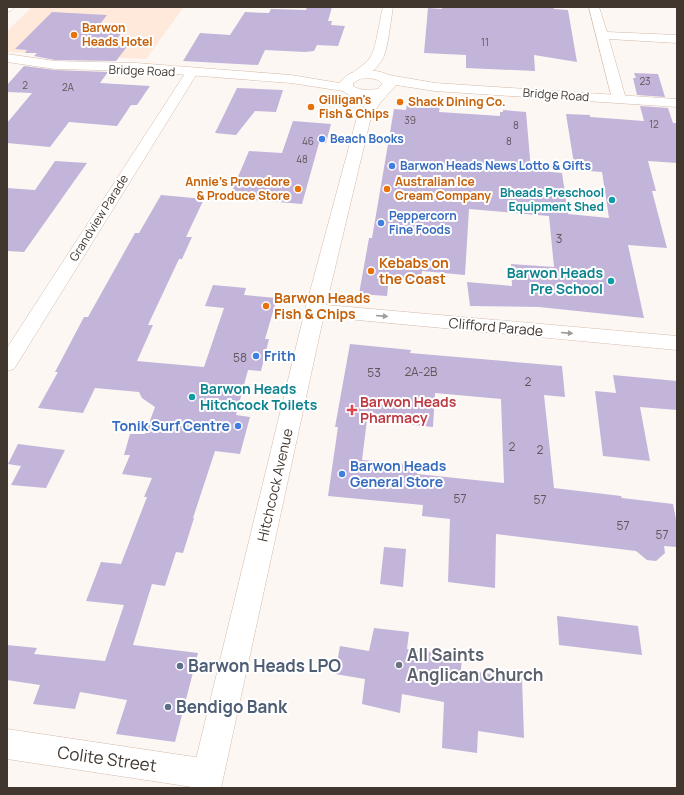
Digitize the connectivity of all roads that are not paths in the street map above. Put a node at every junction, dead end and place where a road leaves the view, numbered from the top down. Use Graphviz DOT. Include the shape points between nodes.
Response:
graph roads {
  1 [pos="9,7"];
  2 [pos="388,7"];
  3 [pos="594,7"];
  4 [pos="7,9"];
  5 [pos="601,35"];
  6 [pos="677,39"];
  7 [pos="378,56"];
  8 [pos="7,58"];
  9 [pos="55,65"];
  10 [pos="7,66"];
  11 [pos="192,72"];
  12 [pos="356,76"];
  13 [pos="291,79"];
  14 [pos="384,85"];
  15 [pos="351,90"];
  16 [pos="619,99"];
  17 [pos="677,103"];
  18 [pos="366,112"];
  19 [pos="315,310"];
  20 [pos="677,343"];
  21 [pos="7,364"];
  22 [pos="7,744"];
  23 [pos="206,781"];
  1 -- 4 [label="main road"];
  2 -- 7 [label="street"];
  3 -- 5 [label="street"];
  5 -- 6 [label="street"];
  5 -- 16 [label="street"];
  7 -- 12 [label="street" via="369,67"];
  7 -- 14 [label="street"];
  8 -- 9 [label="main road, Bridge Road"];
  9 -- 10 [label="main road, Bridge Road"];
  9 -- 11 [label="main road, Bridge Road" via="133,73"];
  11 -- 13 [label="main road, Bridge Road"];
  11 -- 21 [label="street, Grandview Parade"];
  12 -- 13 [label="main road, Bridge Road"];
  12 -- 14 [label="main road, Bridge Road" via="370,74"];
  12 -- 15 [label="main road" via="346,82"];
  13 -- 15 [label="main road, Bridge Road"];
  14 -- 15 [label="main road, Bridge Road" via="368,94"];
  14 -- 16 [label="main road, Bridge Road"];
  14 -- 18 [label="main road, Hitchcock Avenue"];
  15 -- 18 [label="main road"];
  16 -- 17 [label="main road, Bridge Road"];
  18 -- 19 [label="main road, Hitchcock Avenue"];
  19 -- 20 [label="street, Clifford Parade, one-way"];
  19 -- 23 [label="main road, Hitchcock Avenue"];
  22 -- 23 [label="street, Colite Street"];
}
